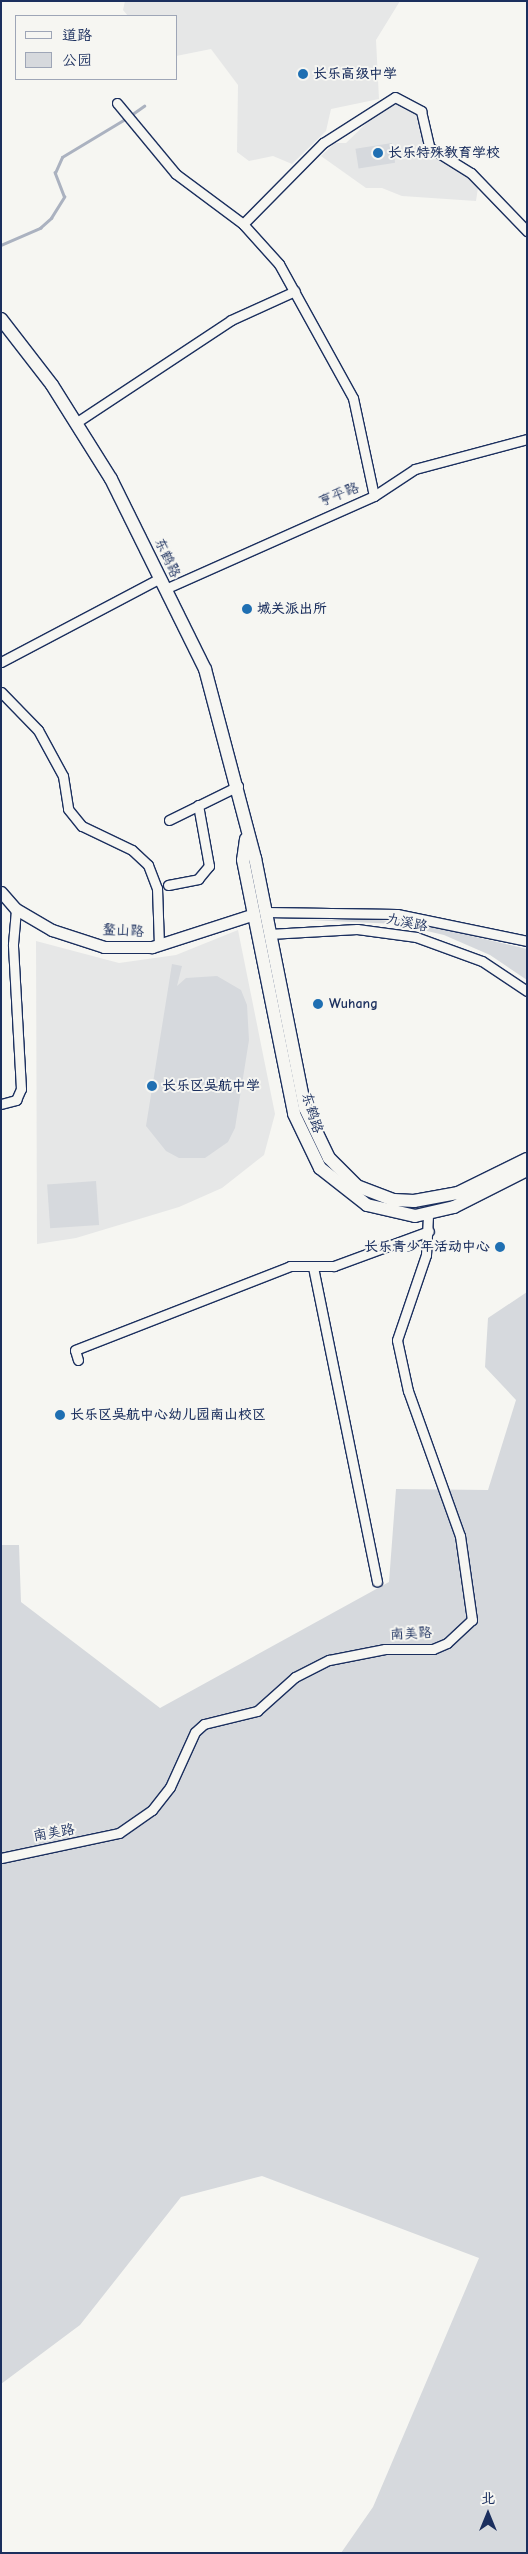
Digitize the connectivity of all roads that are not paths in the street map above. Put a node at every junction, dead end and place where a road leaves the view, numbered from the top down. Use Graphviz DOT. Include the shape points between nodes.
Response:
graph roads {
  1 [pos="117,103"];
  2 [pos="243,224"];
  3 [pos="527,231"];
  4 [pos="295,291"];
  5 [pos="1,319"];
  6 [pos="77,422"];
  7 [pos="527,439"];
  8 [pos="374,496"];
  9 [pos="162,584"];
  10 [pos="1,662"];
  11 [pos="1,692"];
  12 [pos="238,786"];
  13 [pos="198,805"];
  14 [pos="169,820"];
  15 [pos="168,885"];
  16 [pos="1,892"];
  17 [pos="16,909"];
  18 [pos="259,913"];
  19 [pos="269,934"];
  20 [pos="527,942"];
  21 [pos="159,945"];
  22 [pos="527,991"];
  23 [pos="1,1104"];
  24 [pos="527,1159"];
  25 [pos="527,1170"];
  26 [pos="428,1215"];
  27 [pos="429,1231"];
  28 [pos="313,1267"];
  29 [pos="78,1360"];
  30 [pos="377,1582"];
  31 [pos="1,1858"];
  1 -- 2 [label="street" via="176,174"];
  2 -- 3 [label="street" via="323,143 396,97 421,111 429,147 471,173"];
  2 -- 4 [label="street"];
  4 -- 6 [label="street" via="231,320"];
  4 -- 8 [label="street" via="353,398"];
  5 -- 6 [label="main road, 东鹤路"];
  6 -- 9 [label="main road, 东鹤路"];
  7 -- 8 [label="street, 亨平路" via="415,469"];
  8 -- 9 [label="street, 亨平路"];
  9 -- 10 [label="street, 亨平路"];
  9 -- 12 [label="main road, 东鹤路" via="205,669"];
  11 -- 21 [label="street" via="38,730 63,776 68,809 82,826 132,850 148,865 157,888"];
  12 -- 13 [label="street"];
  12 -- 18 [label="main road, 东鹤路"];
  13 -- 14 [label="street"];
  13 -- 15 [label="street" via="209,866 198,879"];
  16 -- 17 [label="street, 鳌山路"];
  17 -- 21 [label="street, 鳌山路" via="76,940 104,947"];
  17 -- 23 [label="street" via="13,944 21,1089 16,1100"];
  18 -- 19 [label="main road, 东鹤路"];
  18 -- 20 [label="street, 九溪路" via="397,914"];
  18 -- 21 [label="street, 鳌山路"];
  18 -- 26 [label="main road, 东鹤路" via="294,1114 305,1143 320,1168 366,1205 396,1214"];
  19 -- 22 [label="street, 九溪路" via="356,929 416,937 482,961"];
  19 -- 24 [label="main road, 东鹤路" via="305,1108 312,1130 346,1178 394,1200 434,1200"];
  25 -- 26 [label="main road, 东鹤路"];
  26 -- 27 [label="street, 南美路"];
  27 -- 28 [label="street" via="334,1266"];
  27 -- 31 [label="street, 南美路" via="426,1255 396,1340 408,1391 460,1536 472,1620 455,1637 433,1649 385,1649 329,1660 295,1677 257,1711 204,1724 195,1732 170,1787 152,1810 119,1833"];
  28 -- 29 [label="street" via="290,1266 75,1350"];
  28 -- 30 [label="street"];
}
